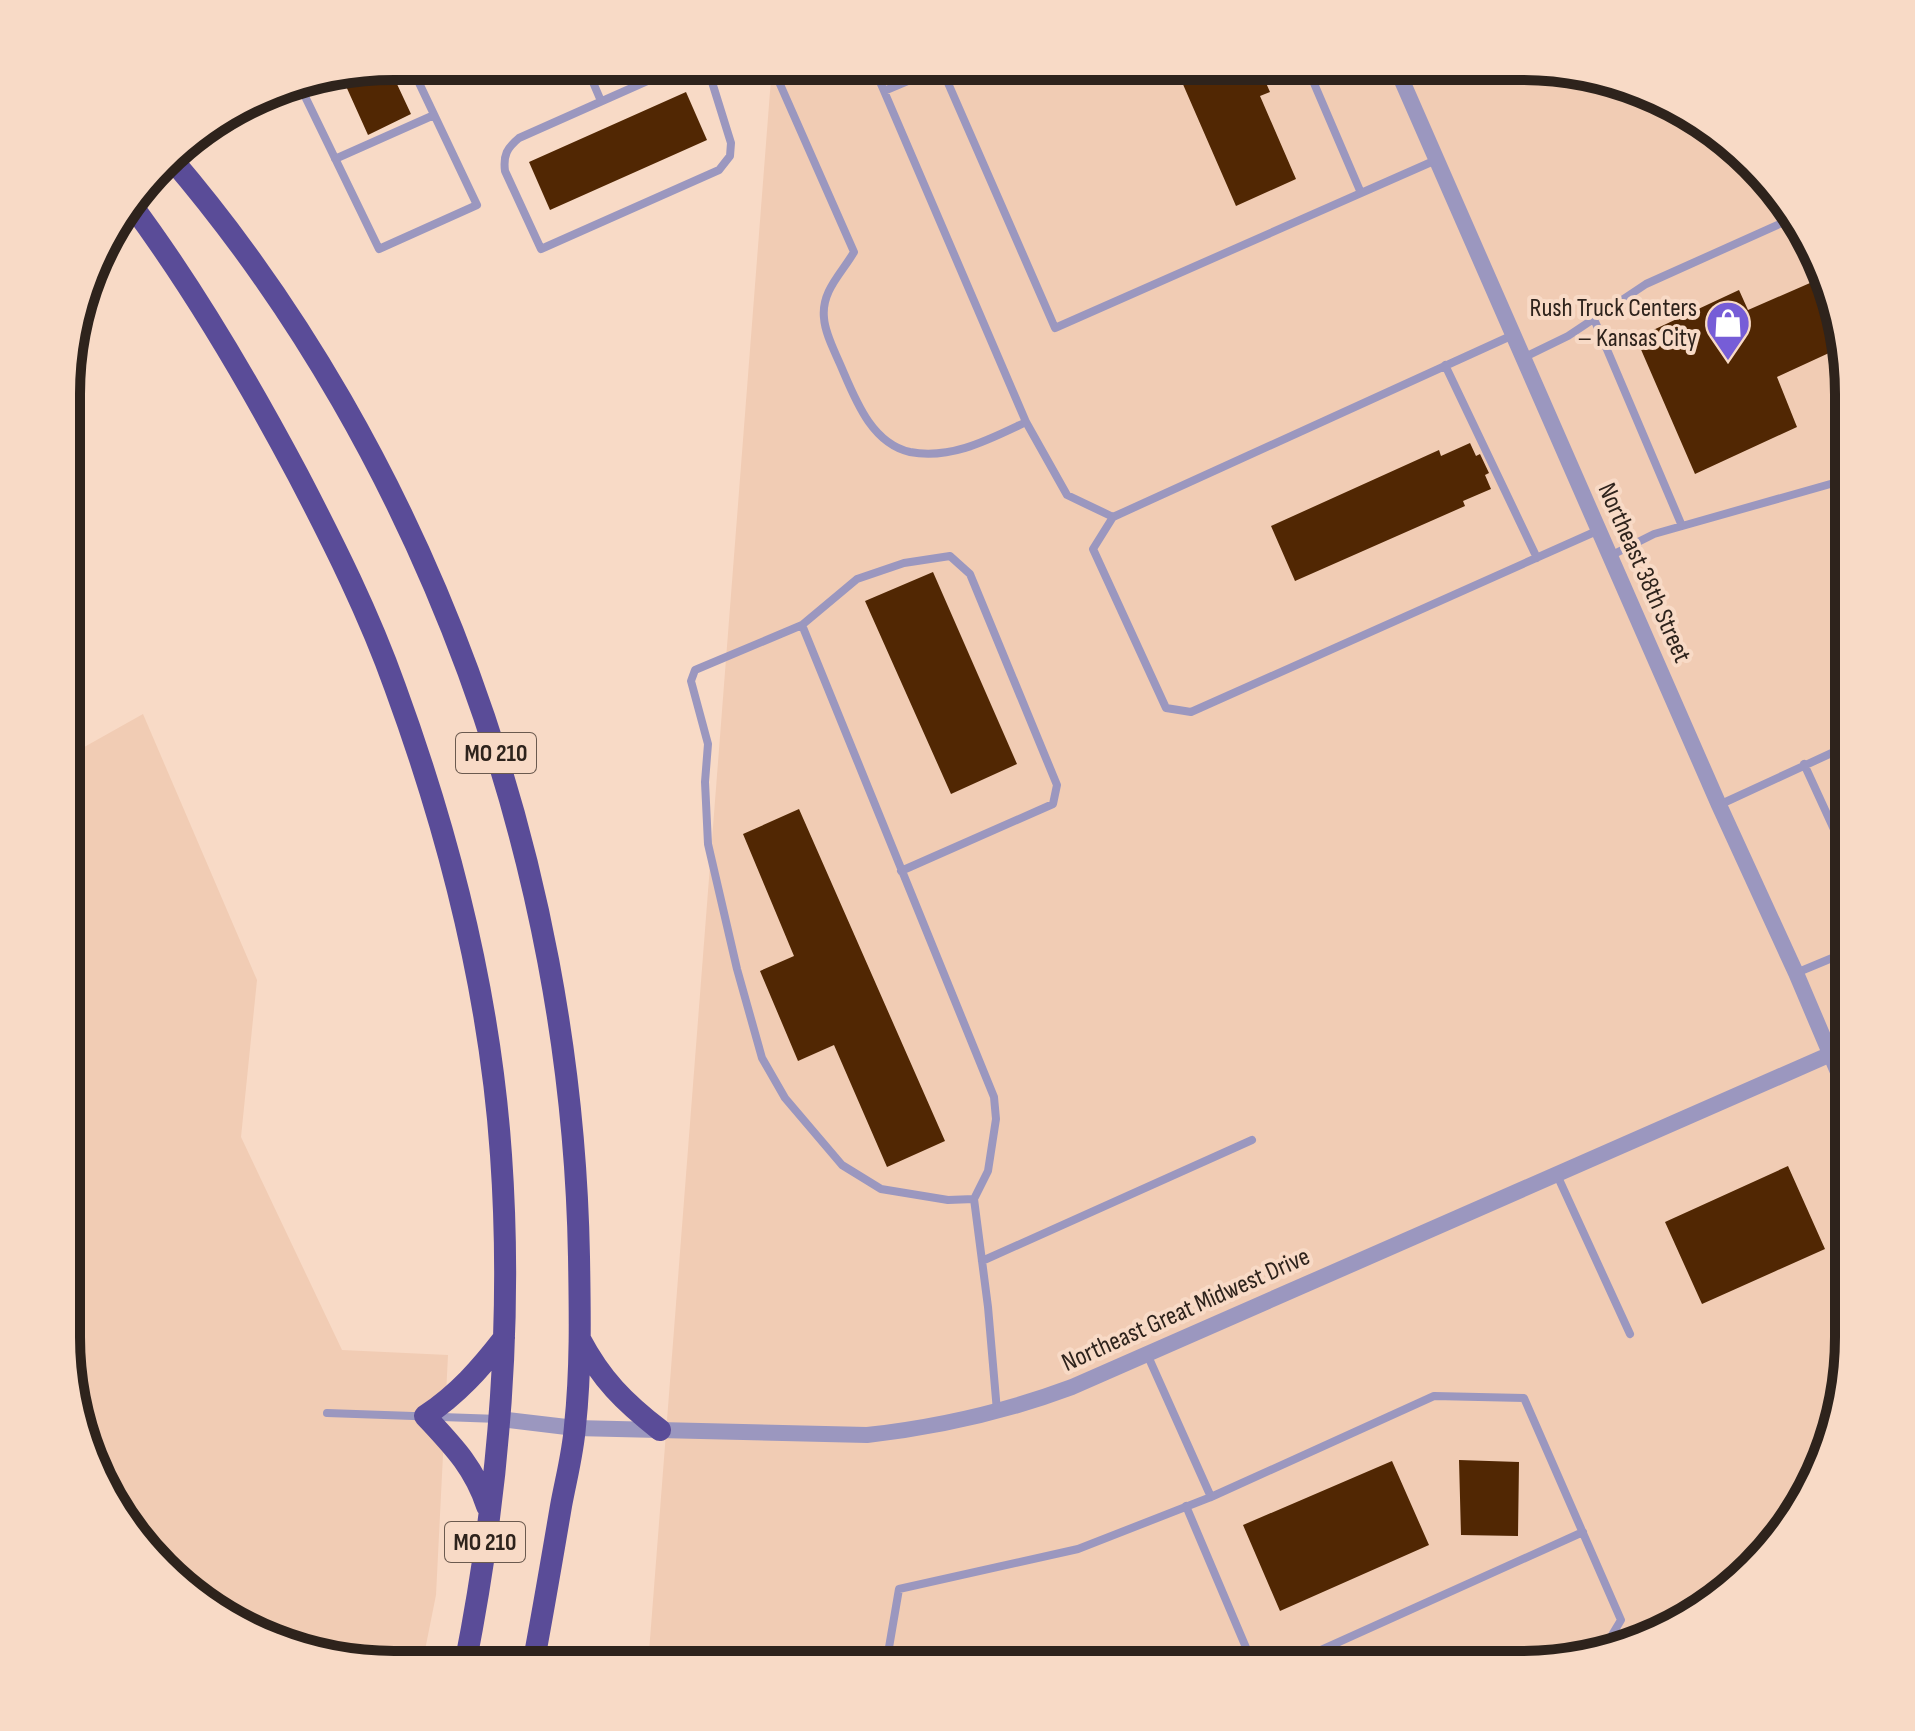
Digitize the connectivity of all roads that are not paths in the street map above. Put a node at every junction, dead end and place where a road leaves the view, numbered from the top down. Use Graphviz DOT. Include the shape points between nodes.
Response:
graph roads {
  1 [pos="418,80"];
  2 [pos="592,80"];
  3 [pos="649,80"];
  4 [pos="711,80"];
  5 [pos="778,80"];
  6 [pos="879,80"];
  7 [pos="910,80"];
  8 [pos="947,80"];
  9 [pos="1313,80"];
  10 [pos="1402,80"];
  11 [pos="884,91"];
  12 [pos="304,94"];
  13 [pos="601,101"];
  14 [pos="434,115"];
  15 [pos="335,159"];
  16 [pos="1437,159"];
  17 [pos="178,167"];
  18 [pos="1361,193"];
  19 [pos="138,213"];
  20 [pos="1783,222"];
  21 [pos="1594,319"];
  22 [pos="1513,335"];
  23 [pos="1523,358"];
  24 [pos="1445,365"];
  25 [pos="1026,422"];
  26 [pos="1835,483"];
  27 [pos="1113,517"];
  28 [pos="1682,526"];
  29 [pos="1599,530"];
  30 [pos="1610,556"];
  31 [pos="1537,558"];
  32 [pos="802,625"];
  33 [pos="1835,751"];
  34 [pos="1804,764"];
  35 [pos="1719,805"];
  36 [pos="1835,832"];
  37 [pos="901,871"];
  38 [pos="1835,957"];
  39 [pos="1796,973"];
  40 [pos="1835,1052"];
  41 [pos="1830,1054"];
  42 [pos="1835,1066"];
  43 [pos="1252,1140"];
  44 [pos="1556,1174"];
  45 [pos="974,1199"];
  46 [pos="982,1261"];
  47 [pos="1630,1334"];
  48 [pos="504,1338"];
  49 [pos="579,1338"];
  50 [pos="1147,1354"];
  51 [pos="997,1412"];
  52 [pos="327,1413"];
  53 [pos="425,1416"];
  54 [pos="500,1419"];
  55 [pos="575,1428"];
  56 [pos="660,1430"];
  57 [pos="1211,1497"];
  58 [pos="1186,1506"];
  59 [pos="489,1510"];
  60 [pos="1583,1532"];
  61 [pos="1611,1637"];
  62 [pos="468,1651"];
  63 [pos="535,1651"];
  64 [pos="888,1651"];
  65 [pos="1247,1651"];
  66 [pos="1319,1651"];
  1 -- 14 [label="lane"];
  2 -- 13 [label="lane"];
  3 -- 13 [label="lane"];
  4 -- 13 [label="lane" via="731,143 730,156 719,170 541,249 505,171 508,147"];
  5 -- 25 [label="lane" via="854,252 827,294 823,317 860,411 877,433 906,451 933,454 970,447"];
  6 -- 11 [label="lane"];
  7 -- 11 [label="lane"];
  8 -- 18 [label="lane" via="1055,328"];
  9 -- 18 [label="lane"];
  10 -- 16 [label="street, Northeast 38th Street"];
  11 -- 25 [label="lane"];
  12 -- 15 [label="lane"];
  14 -- 15 [label="lane"];
  14 -- 15 [label="lane" via="477,205 379,249"];
  16 -- 18 [label="lane"];
  16 -- 22 [label="street, Northeast 38th Street"];
  17 -- 49 [label="highway, MO 210" via="274,294 357,430 418,550 473,684 517,822 556,1000 579,1219"];
  19 -- 48 [label="highway, MO 210" via="196,295 320,517 366,616 414,741 459,893 486,1033 501,1156"];
  20 -- 21 [label="lane" via="1646,284"];
  21 -- 23 [label="lane"];
  21 -- 28 [label="lane"];
  22 -- 23 [label="street, Northeast 38th Street"];
  22 -- 24 [label="lane"];
  23 -- 29 [label="street, Northeast 38th Street"];
  24 -- 27 [label="lane"];
  24 -- 31 [label="lane"];
  25 -- 27 [label="lane" via="1067,495"];
  26 -- 28 [label="lane"];
  27 -- 31 [label="lane" via="1093,549 1166,708 1191,712"];
  28 -- 30 [label="lane"];
  29 -- 30 [label="street, Northeast 38th Street"];
  29 -- 31 [label="lane"];
  30 -- 35 [label="street, Northeast 38th Street"];
  32 -- 37 [label="lane"];
  32 -- 37 [label="lane" via="857,579 904,563 950,556 970,574 1057,785 1053,804"];
  32 -- 45 [label="lane" via="695,670 691,681 708,744 708,844 762,1058 785,1098 842,1165 881,1189"];
  33 -- 34 [label="lane"];
  34 -- 35 [label="lane"];
  34 -- 36 [label="lane"];
  35 -- 39 [label="street, Northeast 38th Street"];
  37 -- 45 [label="lane" via="994,1097 988,1171"];
  38 -- 39 [label="lane"];
  39 -- 41 [label="street, Northeast 38th Street"];
  40 -- 41 [label="street, Northeast Great Midwest Drive"];
  41 -- 42 [label="street, Northeast 38th Street"];
  41 -- 44 [label="street, Northeast Great Midwest Drive"];
  43 -- 46 [label="lane"];
  44 -- 47 [label="lane"];
  44 -- 50 [label="street, Northeast Great Midwest Drive"];
  45 -- 46 [label="lane"];
  46 -- 51 [label="lane"];
  48 -- 53 [label="highway" via="462,1389"];
  48 -- 54 [label="highway, MO 210"];
  49 -- 55 [label="highway, MO 210"];
  49 -- 56 [label="highway" via="623,1402"];
  50 -- 51 [label="street, Northeast Great Midwest Drive"];
  50 -- 57 [label="lane"];
  51 -- 56 [label="street, Northeast Great Midwest Drive" via="867,1435"];
  52 -- 53 [label="lane"];
  53 -- 54 [label="lane"];
  53 -- 59 [label="highway" via="459,1452"];
  54 -- 55 [label="street, Northeast Great Midwest Drive"];
  54 -- 59 [label="highway, MO 210"];
  55 -- 56 [label="street, Northeast Great Midwest Drive"];
  55 -- 63 [label="highway, MO 210"];
  57 -- 58 [label="lane"];
  57 -- 60 [label="lane" via="1434,1396 1524,1398"];
  58 -- 64 [label="lane" via="1078,1549 899,1589"];
  58 -- 65 [label="lane"];
  59 -- 62 [label="highway, MO 210"];
  60 -- 61 [label="lane" via="1621,1620"];
  60 -- 66 [label="lane"];
}
